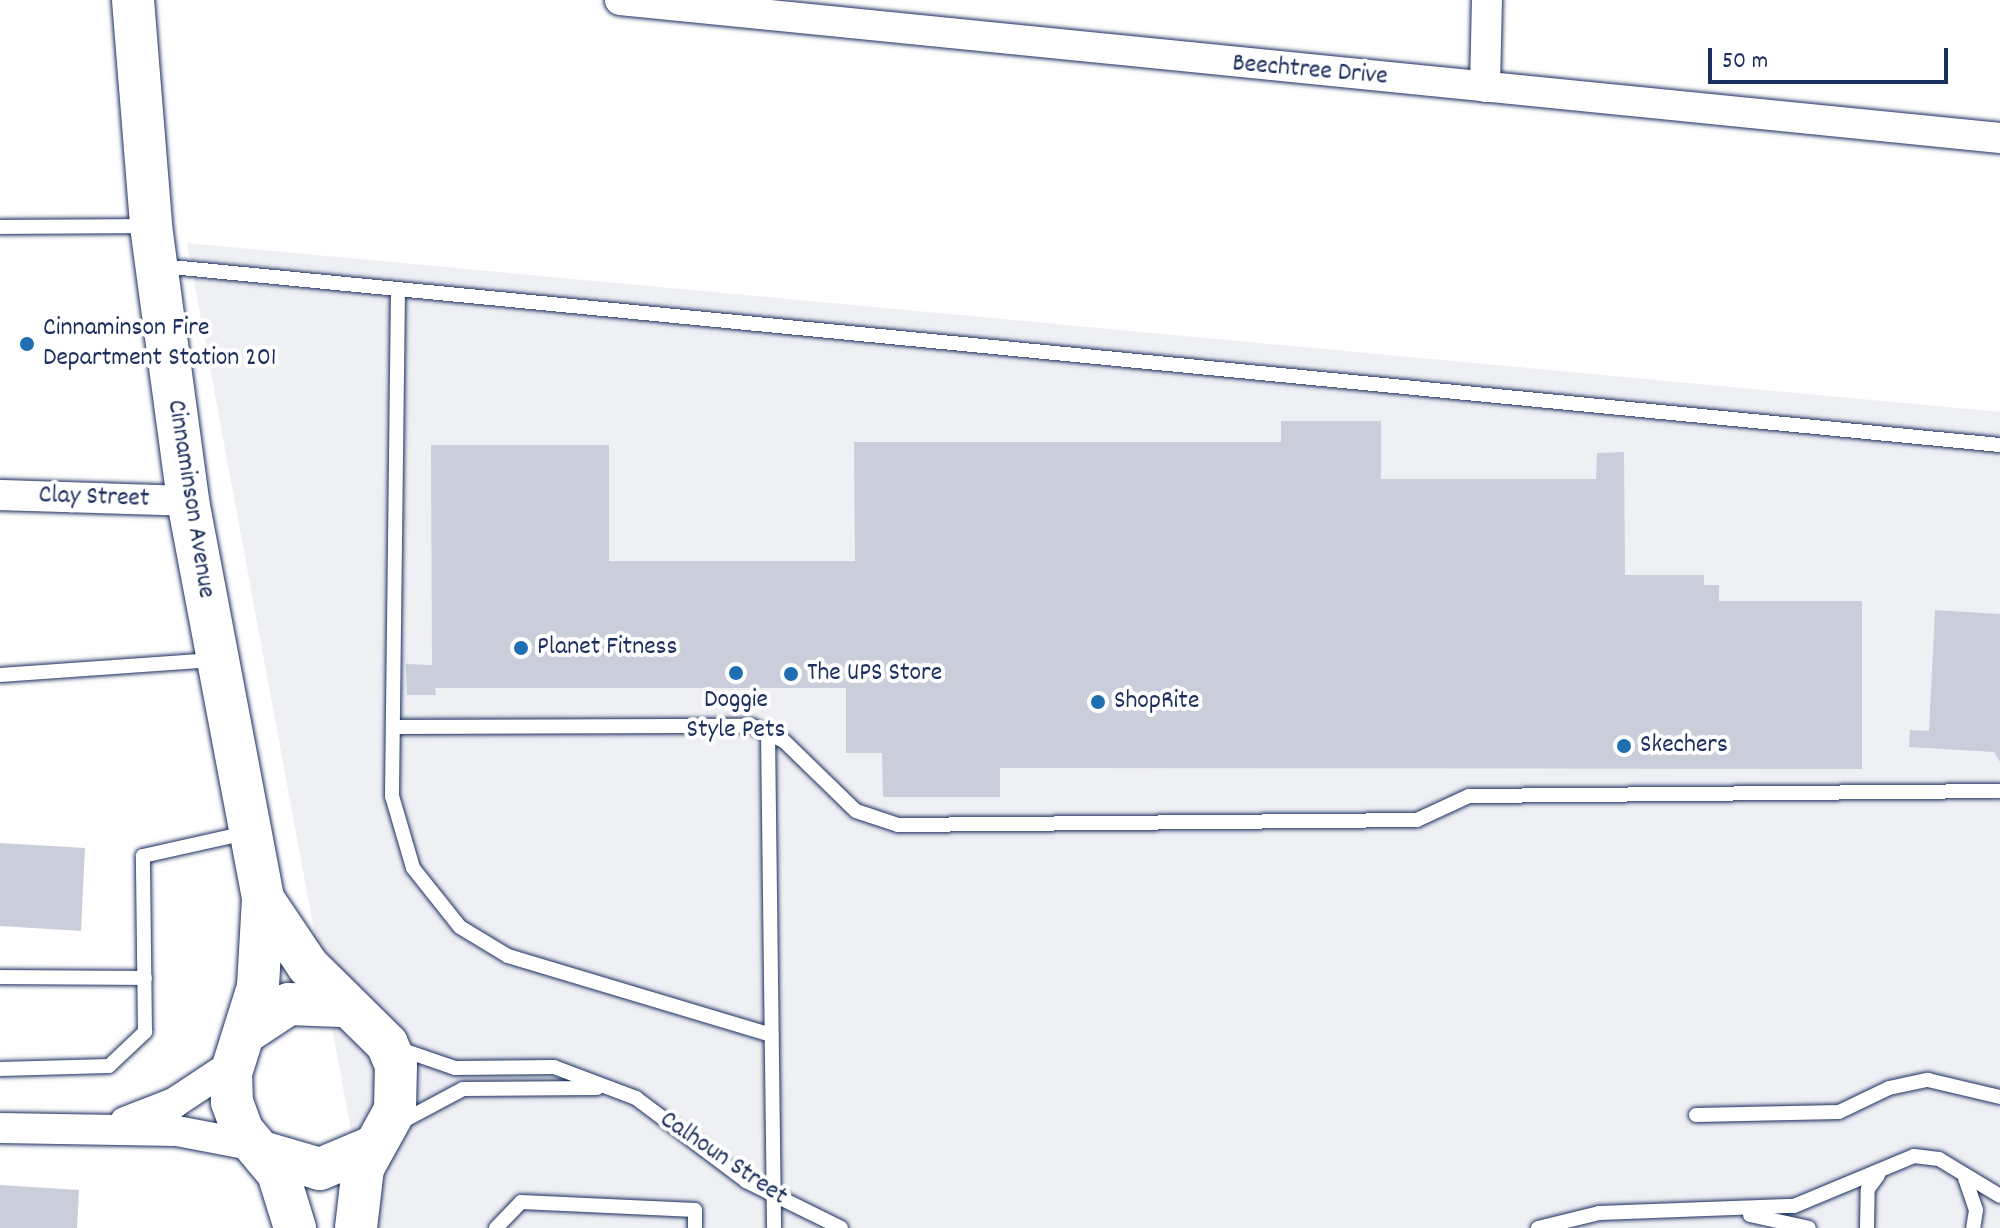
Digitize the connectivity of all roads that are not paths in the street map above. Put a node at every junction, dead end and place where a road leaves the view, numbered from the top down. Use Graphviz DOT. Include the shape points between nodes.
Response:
graph roads {
  1 [pos="133,0"];
  2 [pos="620,0"];
  3 [pos="1487,0"];
  4 [pos="1485,87"];
  5 [pos="2000,138"];
  6 [pos="0,227"];
  7 [pos="154,246"];
  8 [pos="398,289"];
  9 [pos="2000,445"];
  10 [pos="0,495"];
  11 [pos="188,501"];
  12 [pos="217,660"];
  13 [pos="0,675"];
  14 [pos="393,727"];
  15 [pos="768,732"];
  16 [pos="2000,791"];
  17 [pos="251,832"];
  18 [pos="263,899"];
  19 [pos="0,977"];
  20 [pos="145,978"];
  21 [pos="341,1006"];
  22 [pos="771,1035"];
  23 [pos="387,1044"];
  24 [pos="240,1048"];
  25 [pos="0,1069"];
  26 [pos="605,1088"];
  27 [pos="2000,1097"];
  28 [pos="1696,1115"];
  29 [pos="0,1128"];
  30 [pos="108,1128"];
  31 [pos="375,1142"];
  32 [pos="261,1150"];
  33 [pos="1878,1175"];
  34 [pos="1965,1177"];
  35 [pos="2000,1196"];
  36 [pos="773,1197"];
  37 [pos="1738,1213"];
  38 [pos="295,1228"];
  39 [pos="356,1228"];
  40 [pos="496,1228"];
  41 [pos="695,1228"];
  42 [pos="774,1228"];
  43 [pos="841,1228"];
  44 [pos="1538,1228"];
  45 [pos="1809,1228"];
  46 [pos="1867,1228"];
  47 [pos="1973,1228"];
  1 -- 7 [label="main road, Cinnaminson Avenue"];
  2 -- 4 [label="street, Beechtree Drive"];
  3 -- 4 [label="street"];
  4 -- 5 [label="street, Beechtree Drive"];
  6 -- 7 [label="lane"];
  7 -- 8 [label="lane"];
  7 -- 11 [label="main road, Cinnaminson Avenue"];
  8 -- 9 [label="lane"];
  8 -- 14 [label="lane"];
  10 -- 11 [label="street, Clay Street"];
  11 -- 12 [label="main road, Cinnaminson Avenue"];
  12 -- 13 [label="lane"];
  12 -- 17 [label="main road, Cinnaminson Avenue"];
  14 -- 15 [label="lane" via="743,724"];
  14 -- 22 [label="lane" via="392,796 401,842 422,884 460,927 508,956"];
  15 -- 16 [label="lane" via="856,811 898,825 1417,820 1469,796"];
  15 -- 22 [label="lane"];
  17 -- 18 [label="main road, Cinnaminson Avenue"];
  17 -- 20 [label="lane" via="143,856"];
  18 -- 21 [label="main road, Cinnaminson Avenue"];
  18 -- 24 [label="main road, Cinnaminson Avenue"];
  19 -- 20 [label="lane"];
  20 -- 25 [label="lane" via="145,1032 109,1066"];
  21 -- 23 [label="main road, Cinnaminson Avenue"];
  21 -- 24 [label="main road, Calhoun Street" via="289,1004"];
  22 -- 36 [label="lane"];
  23 -- 26 [label="lane, Calhoun Street" via="455,1068 554,1067"];
  23 -- 31 [label="main road" via="398,1093"];
  24 -- 30 [label="street, Calhoun Street" via="156,1112"];
  24 -- 32 [label="main road, Cinnaminson Avenue" via="236,1117"];
  26 -- 31 [label="lane, Calhoun Street" via="450,1091"];
  26 -- 36 [label="lane, Calhoun Street" via="636,1098"];
  27 -- 28 [label="lane" via="1928,1080 1889,1088 1839,1112"];
  29 -- 30 [label="street, Calhoun Street"];
  30 -- 32 [label="street, Calhoun Street" via="177,1131"];
  31 -- 32 [label="main road, Calhoun Street" via="320,1169"];
  31 -- 39 [label="main road" via="356,1191"];
  32 -- 38 [label="main road, Cinnaminson Avenue"];
  33 -- 34 [label="lane" via="1901,1159 1927,1156"];
  33 -- 37 [label="lane" via="1794,1206"];
  33 -- 46 [label="lane" via="1868,1189"];
  34 -- 35 [label="lane"];
  34 -- 47 [label="lane" via="1976,1210"];
  36 -- 42 [label="lane"];
  36 -- 43 [label="lane, Calhoun Street"];
  37 -- 44 [label="lane" via="1599,1213"];
  37 -- 45 [label="lane"];
  40 -- 41 [label="lane" via="521,1202 695,1210"];
}
